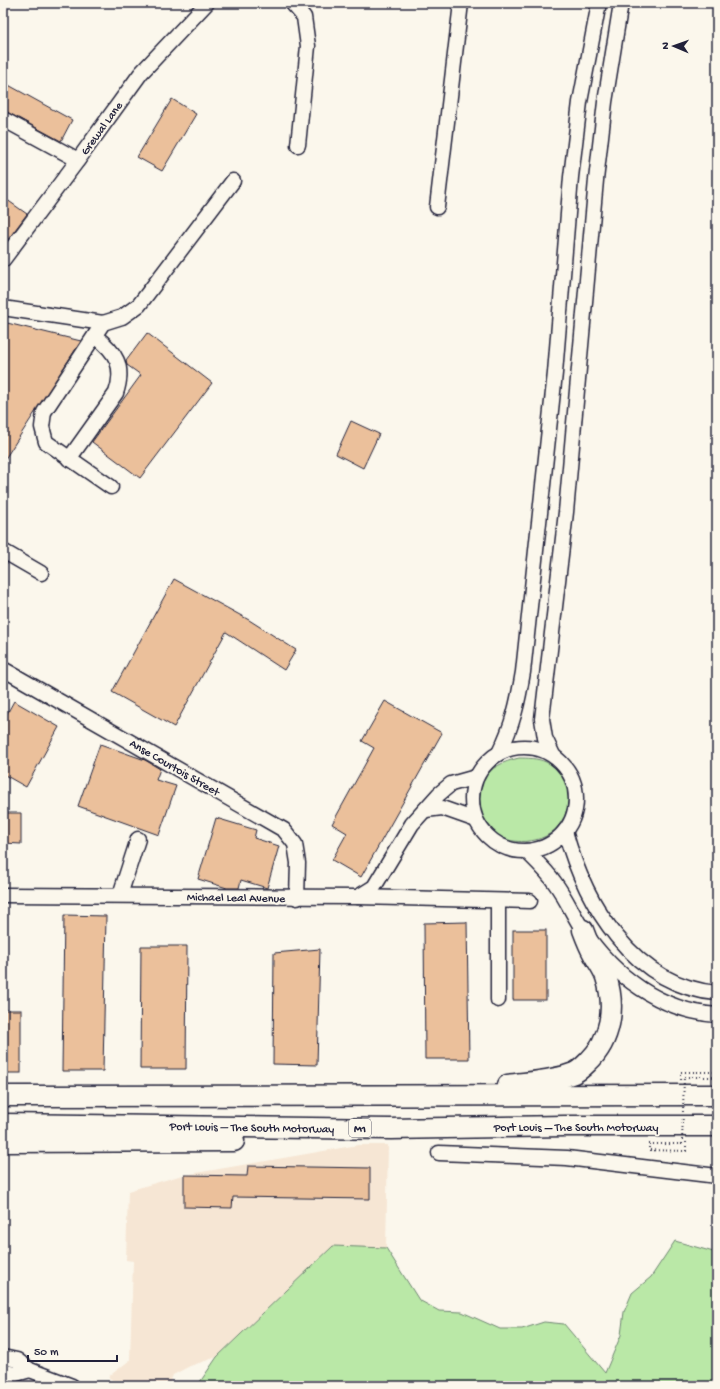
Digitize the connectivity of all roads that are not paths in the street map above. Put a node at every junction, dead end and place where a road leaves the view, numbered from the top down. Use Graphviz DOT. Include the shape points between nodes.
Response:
graph roads {
  1 [pos="207,3"];
  2 [pos="292,3"];
  3 [pos="461,3"];
  4 [pos="599,3"];
  5 [pos="621,3"];
  6 [pos="3,119"];
  7 [pos="298,145"];
  8 [pos="78,160"];
  9 [pos="233,180"];
  10 [pos="437,207"];
  11 [pos="3,260"];
  12 [pos="3,308"];
  13 [pos="103,323"];
  14 [pos="95,336"];
  15 [pos="69,459"];
  16 [pos="111,487"];
  17 [pos="3,551"];
  18 [pos="41,573"];
  19 [pos="3,669"];
  20 [pos="499,753"];
  21 [pos="553,755"];
  22 [pos="476,778"];
  23 [pos="426,810"];
  24 [pos="476,820"];
  25 [pos="566,831"];
  26 [pos="138,839"];
  27 [pos="526,851"];
  28 [pos="3,895"];
  29 [pos="120,895"];
  30 [pos="358,897"];
  31 [pos="297,898"];
  32 [pos="498,901"];
  33 [pos="530,901"];
  34 [pos="583,930"];
  35 [pos="717,993"];
  36 [pos="498,1000"];
  37 [pos="717,1015"];
  38 [pos="440,1095"];
  39 [pos="717,1095"];
  40 [pos="3,1096"];
  41 [pos="3,1124"];
  42 [pos="717,1126"];
  43 [pos="391,1129"];
  44 [pos="3,1142"];
  45 [pos="439,1153"];
  46 [pos="717,1176"];
  47 [pos="3,1357"];
  48 [pos="30,1370"];
  49 [pos="3,1372"];
  50 [pos="72,1386"];
  1 -- 8 [label="street, Grewal Lane" via="141,73"];
  2 -- 7 [label="street" via="304,18 308,46"];
  3 -- 10 [label="street"];
  4 -- 20 [label="street" via="580,102 571,177 555,373 523,672 515,716"];
  5 -- 21 [label="street" via="598,165 566,512 542,718 545,738"];
  6 -- 8 [label="street"];
  8 -- 11 [label="street, Grewal Lane"];
  9 -- 13 [label="street" via="139,305 122,317"];
  12 -- 13 [label="street"];
  13 -- 14 [label="street"];
  14 -- 15 [label="street" via="109,347 118,362 120,380 116,393"];
  14 -- 15 [label="street" via="44,412 42,427 46,442"];
  15 -- 16 [label="street"];
  17 -- 18 [label="street"];
  19 -- 31 [label="street, Anse Courtois Street" via="284,830 295,844 298,863"];
  20 -- 21 [label="street" via="526,746 540,748"];
  20 -- 22 [label="street" via="485,763"];
  21 -- 25 [label="street" via="564,764 576,790 573,818"];
  22 -- 23 [label="street" via="451,784"];
  22 -- 24 [label="street" via="472,799"];
  23 -- 24 [label="street" via="442,808"];
  23 -- 30 [label="street" via="412,824 374,887"];
  24 -- 27 [label="street" via="482,831 496,843 514,850"];
  25 -- 27 [label="street" via="548,845"];
  25 -- 35 [label="street" via="581,879 616,937 642,963 664,977 685,986"];
  26 -- 29 [label="street"];
  27 -- 34 [label="street" via="555,882"];
  28 -- 29 [label="street, Michael Leal Avenue"];
  29 -- 31 [label="street, Michael Leal Avenue"];
  30 -- 31 [label="street, Michael Leal Avenue"];
  30 -- 32 [label="street, Michael Leal Avenue"];
  32 -- 33 [label="street, Michael Leal Avenue"];
  32 -- 36 [label="street"];
  34 -- 37 [label="street" via="608,962 628,981 649,995 672,1006 701,1014"];
  34 -- 38 [label="highway" via="605,975 611,998 607,1034 596,1054 576,1073 562,1077"];
  38 -- 39 [label="highway"];
  38 -- 40 [label="highway"];
  41 -- 43 [label="highway, Port Louis – The South Motorway / M1"];
  42 -- 43 [label="highway, Port Louis – The South Motorway / M1"];
  43 -- 44 [label="highway" via="310,1141"];
  45 -- 46 [label="street" via="568,1158"];
  47 -- 48 [label="street" via="18,1360"];
  48 -- 49 [label="street" via="16,1374"];
  48 -- 50 [label="street"];
}
